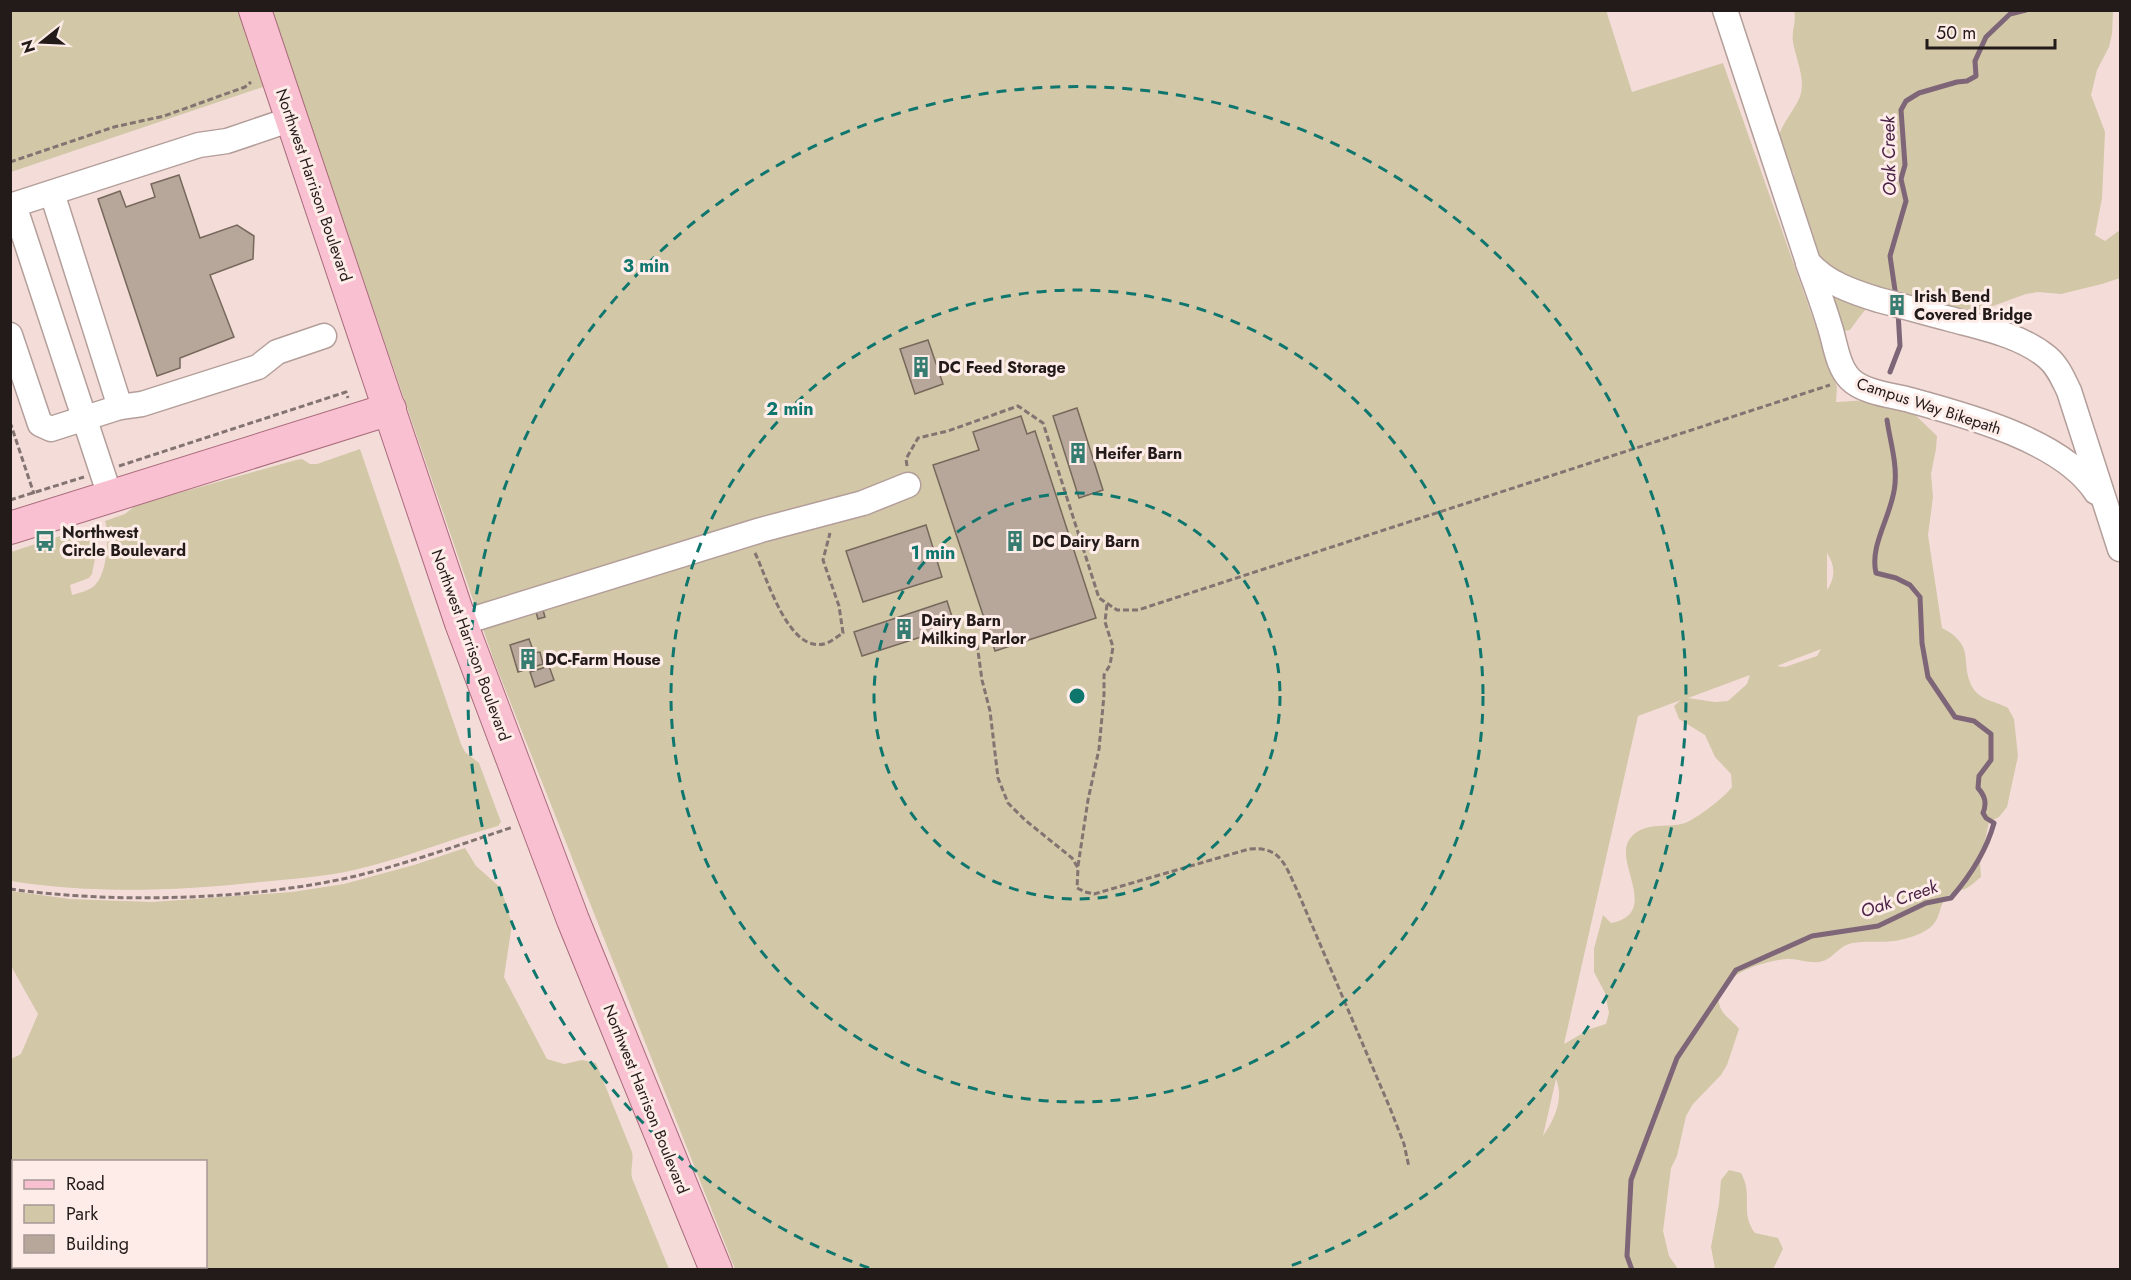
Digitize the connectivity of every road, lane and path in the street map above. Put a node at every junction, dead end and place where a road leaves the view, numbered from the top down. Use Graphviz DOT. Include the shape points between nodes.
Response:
graph roads {
  1 [pos="255,10"];
  2 [pos="1725,10"];
  3 [pos="251,82"];
  4 [pos="292,119"];
  5 [pos="10,162"];
  6 [pos="52,193"];
  7 [pos="12,206"];
  8 [pos="1808,262"];
  9 [pos="10,335"];
  10 [pos="324,336"];
  11 [pos="1844,371"];
  12 [pos="120,407"];
  13 [pos="390,409"];
  14 [pos="84,419"];
  15 [pos="355,420"];
  16 [pos="10,422"];
  17 [pos="106,484"];
  18 [pos="908,485"];
  19 [pos="2106,507"];
  20 [pos="839,509"];
  21 [pos="20,514"];
  22 [pos="743,535"];
  23 [pos="2121,549"];
  24 [pos="1107,604"];
  25 [pos="461,623"];
  26 [pos="977,644"];
  27 [pos="535,820"];
  28 [pos="1078,868"];
  29 [pos="10,889"];
  30 [pos="1409,1167"];
  31 [pos="716,1269"];
  1 -- 4 [label="main road, Northwest Harrison Boulevard"];
  2 -- 8 [label="street, Campus Way Bikepath"];
  3 -- 5 [label="path" via="164,116 114,126"];
  4 -- 6 [label="street"];
  4 -- 13 [label="main road, Northwest Harrison Boulevard"];
  6 -- 7 [label="street"];
  6 -- 12 [label="street"];
  7 -- 14 [label="street"];
  8 -- 11 [label="street, Campus Way Bikepath"];
  8 -- 19 [label="street, Campus Way Bikepath" via="1826,279 1871,297 2010,336 2049,358 2069,391"];
  9 -- 14 [label="street" via="40,424 51,429"];
  10 -- 12 [label="street" via="277,352 258,367 142,404"];
  11 -- 19 [label="street, Campus Way Bikepath" via="1861,386 1989,424 2038,446 2068,462 2088,480"];
  11 -- 24 [label="path" via="1829,386 1789,400 1154,606 1117,610"];
  12 -- 14 [label="street"];
  13 -- 15 [label="main road"];
  13 -- 25 [label="main road, Northwest Harrison Boulevard"];
  14 -- 17 [label="street"];
  15 -- 17 [label="main road" via="264,450"];
  15 -- 17 [label="path" via="346,392"];
  16 -- 21 [label="path"];
  17 -- 21 [label="main road"];
  17 -- 21 [label="path"];
  18 -- 20 [label="street"];
  18 -- 24 [label="path" via="906,459 918,438 1018,406 1043,423 1099,598"];
  19 -- 23 [label="street, Campus Way Bikepath"];
  20 -- 22 [label="street"];
  20 -- 22 [label="path" via="823,560 839,606 843,633 826,643 807,642 791,629"];
  22 -- 25 [label="street"];
  24 -- 28 [label="path" via="1105,622 1113,647 1104,675 1099,749"];
  25 -- 27 [label="main road, Northwest Harrison Boulevard"];
  26 -- 28 [label="path" via="998,778 1008,803 1072,858"];
  27 -- 29 [label="path" via="357,876 302,885 156,897"];
  27 -- 31 [label="main road, Northwest Harrison Boulevard"];
  28 -- 30 [label="path" via="1077,888 1094,894 1249,849 1271,850 1282,859 1390,1108"];
}
